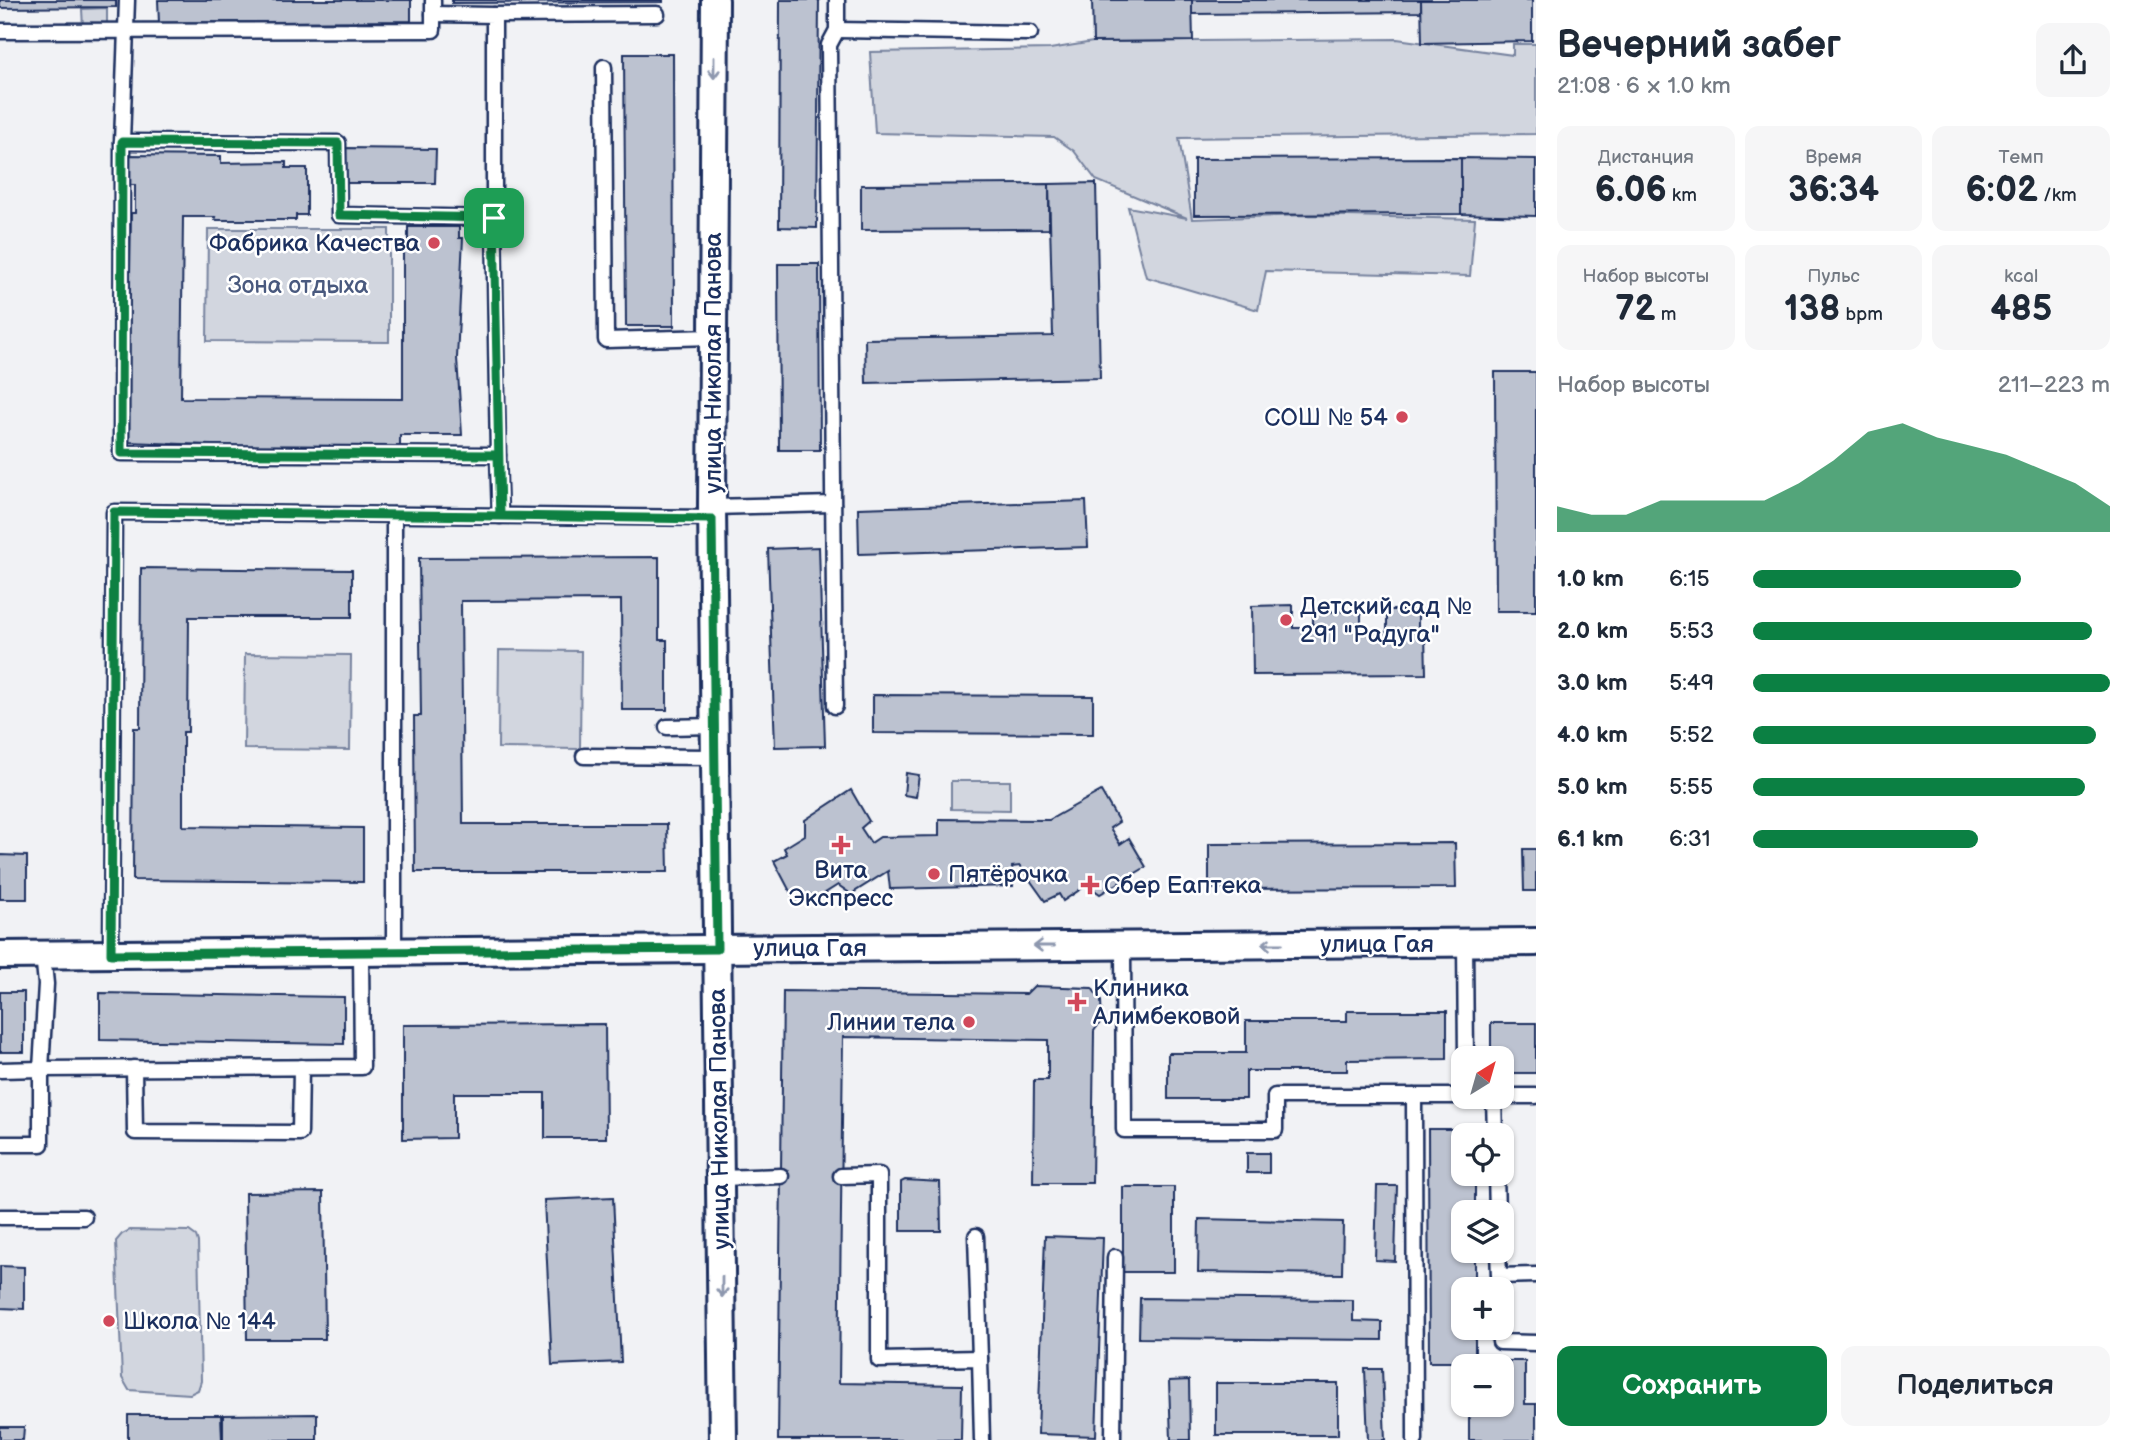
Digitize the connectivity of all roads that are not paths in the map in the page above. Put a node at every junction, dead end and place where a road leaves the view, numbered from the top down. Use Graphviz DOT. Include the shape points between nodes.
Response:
graph roads {
  1 [pos="127,0"];
  2 [pos="715,0"];
  3 [pos="837,0"];
  4 [pos="433,7"];
  5 [pos="657,14"];
  6 [pos="494,15"];
  7 [pos="127,30"];
  8 [pos="837,30"];
  9 [pos="0,31"];
  10 [pos="1030,33"];
  11 [pos="604,68"];
  12 [pos="122,142"];
  13 [pos="494,218"];
  14 [pos="713,337"];
  15 [pos="498,455"];
  16 [pos="833,504"];
  17 [pos="712,513"];
  18 [pos="394,515"];
  19 [pos="500,516"];
  20 [pos="835,706"];
  21 [pos="714,726"];
  22 [pos="667,727"];
  23 [pos="584,756"];
  24 [pos="715,757"];
  25 [pos="1536,942"];
  26 [pos="1465,943"];
  27 [pos="1123,946"];
  28 [pos="717,949"];
  29 [pos="394,951"];
  30 [pos="361,952"];
  31 [pos="43,954"];
  32 [pos="111,954"];
  33 [pos="0,955"];
  34 [pos="1466,1046"];
  35 [pos="301,1067"];
  36 [pos="134,1068"];
  37 [pos="41,1069"];
  38 [pos="0,1070"];
  39 [pos="1414,1096"];
  40 [pos="1451,1096"];
  41 [pos="1514,1096"];
  42 [pos="1536,1096"];
  43 [pos="0,1144"];
  44 [pos="781,1176"];
  45 [pos="841,1176"];
  46 [pos="721,1178"];
  47 [pos="0,1217"];
  48 [pos="83,1217"];
  49 [pos="976,1236"];
  50 [pos="1115,1257"];
  51 [pos="1536,1275"];
  52 [pos="1514,1280"];
  53 [pos="1500,1340"];
  54 [pos="1536,1343"];
  55 [pos="980,1358"];
  56 [pos="723,1440"];
  57 [pos="982,1440"];
  58 [pos="1113,1440"];
  59 [pos="1415,1440"];
  1 -- 7 [label="lane"];
  2 -- 14 [label="street, улица Николая Панова, one-way"];
  3 -- 8 [label="lane"];
  4 -- 6 [label="lane"];
  4 -- 7 [label="lane" via="433,30"];
  5 -- 6 [label="lane"];
  6 -- 13 [label="lane"];
  7 -- 9 [label="lane"];
  7 -- 12 [label="lane"];
  8 -- 10 [label="lane"];
  8 -- 16 [label="lane" via="829,45"];
  11 -- 14 [label="lane" via="606,340"];
  12 -- 13 [label="lane" via="338,143 339,215"];
  12 -- 15 [label="lane" via="121,453"];
  13 -- 15 [label="lane"];
  14 -- 17 [label="street, улица Николая Панова"];
  15 -- 19 [label="lane"];
  16 -- 17 [label="lane"];
  16 -- 20 [label="lane"];
  17 -- 19 [label="lane"];
  17 -- 21 [label="street, улица Николая Панова"];
  18 -- 19 [label="lane"];
  18 -- 29 [label="lane"];
  18 -- 32 [label="lane" via="114,512"];
  21 -- 22 [label="lane"];
  21 -- 24 [label="street, улица Николая Панова"];
  23 -- 24 [label="lane"];
  24 -- 28 [label="street, улица Николая Панова"];
  25 -- 26 [label="street, улица Гая"];
  26 -- 27 [label="street, улица Гая, one-way"];
  26 -- 34 [label="lane"];
  27 -- 28 [label="street, улица Гая, one-way"];
  27 -- 39 [label="lane" via="1124,1130 1275,1130 1275,1096"];
  28 -- 29 [label="street, улица Гая"];
  28 -- 46 [label="street, улица Николая Панова"];
  29 -- 30 [label="street, улица Гая"];
  30 -- 32 [label="street, улица Гая"];
  30 -- 35 [label="lane" via="362,1067"];
  31 -- 32 [label="street, улица Гая"];
  31 -- 33 [label="street, улица Гая"];
  31 -- 37 [label="lane" via="46,984"];
  35 -- 36 [label="lane"];
  35 -- 36 [label="lane" via="300,1133 135,1132"];
  36 -- 37 [label="lane"];
  37 -- 38 [label="lane"];
  37 -- 43 [label="lane" via="41,1144"];
  39 -- 40 [label="lane"];
  39 -- 59 [label="lane"];
  41 -- 42 [label="lane"];
  44 -- 46 [label="lane"];
  45 -- 55 [label="lane" via="879,1175 879,1360"];
  46 -- 56 [label="street, улица Николая Панова, one-way"];
  47 -- 48 [label="lane"];
  49 -- 55 [label="lane"];
  50 -- 58 [label="lane"];
  51 -- 52 [label="lane"];
  53 -- 54 [label="lane"];
  55 -- 57 [label="lane"];
}
